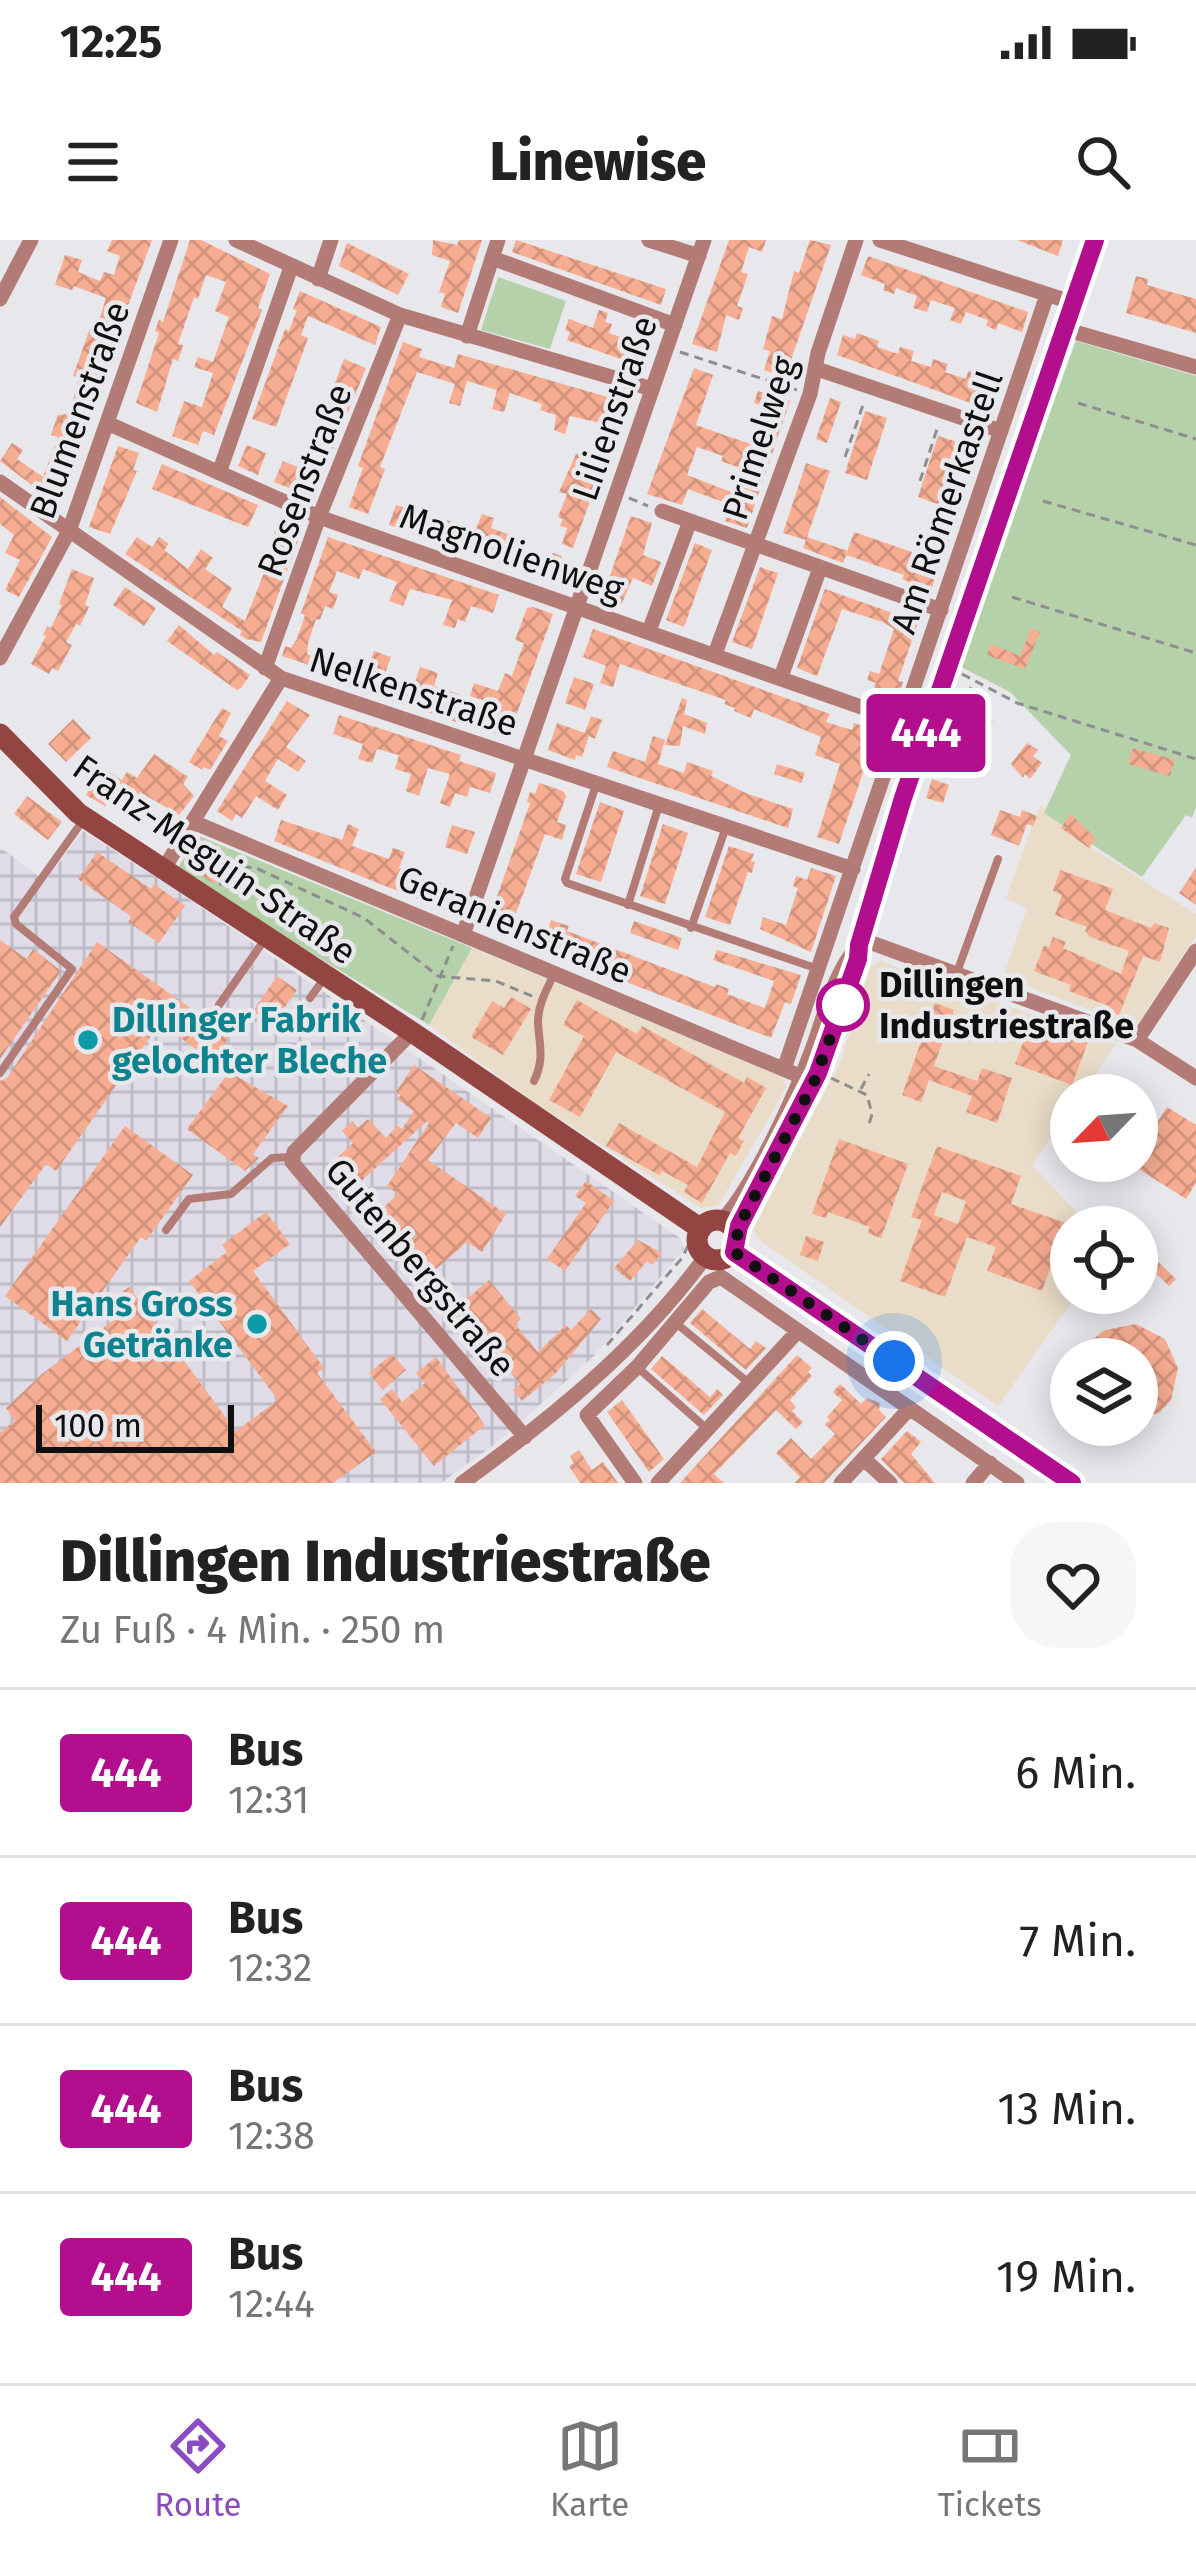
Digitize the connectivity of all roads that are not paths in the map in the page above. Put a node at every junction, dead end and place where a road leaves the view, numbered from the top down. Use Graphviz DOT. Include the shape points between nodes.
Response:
graph roads {
  1 [pos="31,240"];
  2 [pos="171,240"];
  3 [pos="236,240"];
  4 [pos="331,240"];
  5 [pos="498,240"];
  6 [pos="649,240"];
  7 [pos="856,240"];
  8 [pos="880,240"];
  9 [pos="1095,240"];
  10 [pos="702,248"];
  11 [pos="492,258"];
  12 [pos="291,268"];
  13 [pos="318,280"];
  14 [pos="1047,295"];
  15 [pos="0,299"];
  16 [pos="1074,302"];
  17 [pos="400,315"];
  18 [pos="675,326"];
  19 [pos="1064,329"];
  20 [pos="467,336"];
  21 [pos="1196,367"];
  22 [pos="818,369"];
  23 [pos="652,389"];
  24 [pos="107,422"];
  25 [pos="1001,431"];
  26 [pos="219,473"];
  27 [pos="0,482"];
  28 [pos="662,511"];
  29 [pos="320,517"];
  30 [pos="690,521"];
  31 [pos="69,531"];
  32 [pos="755,544"];
  33 [pos="820,568"];
  34 [pos="575,607"];
  35 [pos="941,610"];
  36 [pos="649,631"];
  37 [pos="716,654"];
  38 [pos="0,658"];
  39 [pos="266,668"];
  40 [pos="781,677"];
  41 [pos="281,678"];
  42 [pos="904,722"];
  43 [pos="0,734"];
  44 [pos="521,759"];
  45 [pos="597,783"];
  46 [pos="659,803"];
  47 [pos="86,818"];
  48 [pos="194,822"];
  49 [pos="727,825"];
  50 [pos="998,859"];
  51 [pos="853,868"];
  52 [pos="163,870"];
  53 [pos="628,906"];
  54 [pos="691,928"];
  55 [pos="461,934"];
  56 [pos="266,937"];
  57 [pos="860,942"];
  58 [pos="1196,951"];
  59 [pos="819,969"];
  60 [pos="554,973"];
  61 [pos="325,976"];
  62 [pos="956,976"];
  63 [pos="310,998"];
  64 [pos="219,1005"];
  65 [pos="414,1034"];
  66 [pos="1137,1040"];
  67 [pos="784,1069"];
  68 [pos="0,1073"];
  69 [pos="811,1077"];
  70 [pos="1196,1078"];
  71 [pos="534,1081"];
  72 [pos="292,1157"];
  73 [pos="166,1230"];
  74 [pos="715,1231"];
  75 [pos="706,1256"];
  76 [pos="676,1322"];
  77 [pos="798,1330"];
  78 [pos="637,1367"];
  79 [pos="750,1384"];
  80 [pos="910,1408"];
  81 [pos="707,1429"];
  82 [pos="525,1437"];
  83 [pos="863,1459"];
  84 [pos="990,1463"];
  85 [pos="462,1483"];
  86 [pos="635,1483"];
  87 [pos="658,1483"];
  88 [pos="842,1483"];
  89 [pos="890,1483"];
  90 [pos="973,1483"];
  91 [pos="1017,1483"];
  92 [pos="1072,1483"];
  1 -- 15 [label="street"];
  2 -- 24 [label="street, Blumenstraße"];
  3 -- 12 [label="street"];
  4 -- 13 [label="street"];
  5 -- 11 [label="street"];
  6 -- 10 [label="street"];
  7 -- 22 [label="street, Primelweg"];
  8 -- 14 [label="street"];
  9 -- 16 [label="street"];
  10 -- 18 [label="street, Lilienstraße"];
  11 -- 18 [label="street"];
  11 -- 20 [label="street"];
  12 -- 13 [label="street"];
  12 -- 26 [label="street"];
  13 -- 17 [label="street"];
  14 -- 16 [label="street"];
  14 -- 25 [label="street, Am Römerkastell"];
  16 -- 19 [label="street"];
  17 -- 20 [label="street"];
  17 -- 29 [label="street, Rosenstraße"];
  18 -- 23 [label="street, Lilienstraße"];
  19 -- 21 [label="street"];
  19 -- 57 [label="street"];
  20 -- 23 [label="street"];
  22 -- 25 [label="street"];
  22 -- 32 [label="street, Primelweg"];
  23 -- 34 [label="street, Lilienstraße"];
  24 -- 26 [label="street, Magnolienweg"];
  24 -- 31 [label="street, Blumenstraße"];
  25 -- 35 [label="street, Am Römerkastell"];
  26 -- 29 [label="street, Magnolienweg"];
  27 -- 31 [label="street, Nelkenstraße"];
  28 -- 30 [label="street"];
  29 -- 34 [label="street, Magnolienweg"];
  29 -- 39 [label="street, Rosenstraße"];
  30 -- 32 [label="street"];
  30 -- 36 [label="street"];
  31 -- 38 [label="street, Blumenstraße"];
  31 -- 39 [label="street, Nelkenstraße"];
  32 -- 33 [label="street"];
  32 -- 37 [label="street, Primelweg"];
  33 -- 35 [label="street"];
  33 -- 40 [label="street"];
  34 -- 36 [label="street, Magnolienweg"];
  34 -- 44 [label="street, Lilienstraße"];
  35 -- 42 [label="street, Am Römerkastell"];
  36 -- 37 [label="street, Magnolienweg"];
  37 -- 40 [label="street, Magnolienweg"];
  39 -- 41 [label="street, Nelkenstraße"];
  40 -- 42 [label="street, Magnolienweg"];
  41 -- 44 [label="street, Nelkenstraße"];
  41 -- 48 [label="street"];
  42 -- 51 [label="street, Am Römerkastell"];
  43 -- 47 [label="street, Franz-Meguin-Straße"];
  44 -- 45 [label="street, Nelkenstraße"];
  44 -- 55 [label="street, Lilienstraße"];
  45 -- 46 [label="street, Nelkenstraße"];
  45 -- 53 [label="lane" via="565,879"];
  46 -- 49 [label="street, Nelkenstraße"];
  46 -- 53 [label="lane"];
  47 -- 52 [label="street, Franz-Meguin-Straße"];
  47 -- 68 [label="lane" via="14,917 72,969"];
  48 -- 52 [label="street"];
  48 -- 55 [label="street, Geranienstraße"];
  49 -- 51 [label="street, Nelkenstraße"];
  49 -- 54 [label="lane"];
  50 -- 62 [label="lane"];
  51 -- 59 [label="street, Am Römerkastell"];
  52 -- 56 [label="street, Franz-Meguin-Straße"];
  53 -- 54 [label="lane"];
  54 -- 59 [label="lane"];
  55 -- 60 [label="street, Geranienstraße"];
  56 -- 61 [label="street, Franz-Meguin-Straße"];
  56 -- 64 [label="lane"];
  57 -- 62 [label="street"];
  57 -- 69 [label="street" via="839,973"];
  58 -- 66 [label="street"];
  59 -- 67 [label="street, Am Römerkastell"];
  60 -- 67 [label="street, Geranienstraße"];
  60 -- 71 [label="lane" via="541,1001 542,1060"];
  61 -- 63 [label="lane"];
  61 -- 65 [label="street, Franz-Meguin-Straße"];
  62 -- 66 [label="street"];
  65 -- 72 [label="street, Gutenbergstraße" via="340,1094"];
  65 -- 74 [label="street, Franz-Meguin-Straße"];
  66 -- 70 [label="street"];
  67 -- 69 [label="street, Geranienstraße"];
  69 -- 74 [label="street"];
  72 -- 73 [label="lane" via="272,1158 231,1194 189,1198"];
  72 -- 82 [label="street, Gutenbergstraße"];
  74 -- 75 [label="street" via="697,1241"];
  74 -- 92 [label="street, Franz-Meguin-Straße"];
  75 -- 82 [label="street" via="629,1345"];
  76 -- 77 [label="street" via="721,1277"];
  76 -- 78 [label="street"];
  76 -- 79 [label="lane"];
  77 -- 79 [label="street"];
  77 -- 80 [label="street"];
  78 -- 81 [label="lane"];
  78 -- 86 [label="street" via="587,1415"];
  79 -- 81 [label="street"];
  80 -- 83 [label="street"];
  80 -- 84 [label="street"];
  81 -- 87 [label="street"];
  82 -- 85 [label="street"];
  83 -- 88 [label="street"];
  83 -- 89 [label="street"];
  84 -- 90 [label="street"];
  84 -- 91 [label="street"];
}
